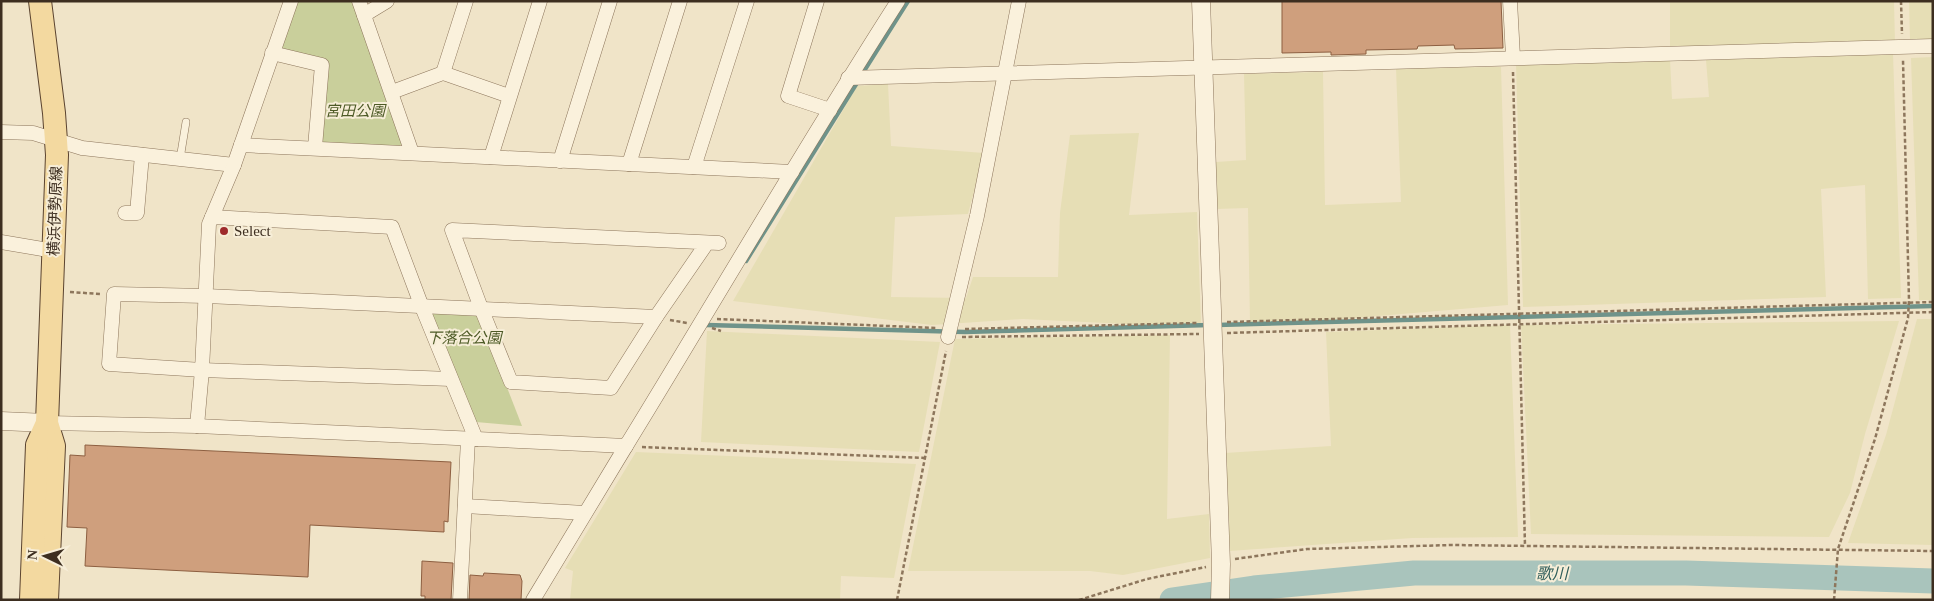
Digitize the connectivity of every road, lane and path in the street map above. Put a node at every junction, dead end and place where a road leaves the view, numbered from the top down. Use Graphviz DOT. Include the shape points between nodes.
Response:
graph roads {
  1 [pos="40,1"];
  2 [pos="290,1"];
  3 [pos="359,1"];
  4 [pos="387,1"];
  5 [pos="466,1"];
  6 [pos="540,1"];
  7 [pos="610,1"];
  8 [pos="680,1"];
  9 [pos="747,1"];
  10 [pos="817,1"];
  11 [pos="898,1"];
  12 [pos="1019,1"];
  13 [pos="1202,1"];
  14 [pos="1510,1"];
  15 [pos="1901,1"];
  16 [pos="364,15"];
  17 [pos="1933,46"];
  18 [pos="1902,47"];
  19 [pos="272,53"];
  20 [pos="1513,57"];
  21 [pos="1203,67"];
  22 [pos="443,73"];
  23 [pos="1004,74"];
  24 [pos="848,78"];
  25 [pos="392,92"];
  26 [pos="509,96"];
  27 [pos="830,110"];
  28 [pos="186,122"];
  29 [pos="1,132"];
  30 [pos="55,141"];
  31 [pos="242,145"];
  32 [pos="315,147"];
  33 [pos="412,153"];
  34 [pos="142,155"];
  35 [pos="491,157"];
  36 [pos="180,159"];
  37 [pos="560,161"];
  38 [pos="629,164"];
  39 [pos="234,165"];
  40 [pos="694,167"];
  41 [pos="792,172"];
  42 [pos="138,213"];
  43 [pos="212,217"];
  44 [pos="1,242"];
  45 [pos="54,251"];
  46 [pos="53,290"];
  47 [pos="114,294"];
  48 [pos="206,296"];
  49 [pos="1933,302"];
  50 [pos="1909,304"];
  51 [pos="422,307"];
  52 [pos="481,308"];
  53 [pos="1908,311"];
  54 [pos="1933,312"];
  55 [pos="1519,314"];
  56 [pos="656,317"];
  57 [pos="703,322"];
  58 [pos="1212,328"];
  59 [pos="949,333"];
  60 [pos="202,370"];
  61 [pos="451,379"];
  62 [pos="1,421"];
  63 [pos="47,423"];
  64 [pos="197,426"];
  65 [pos="472,439"];
  66 [pos="626,446"];
  67 [pos="925,458"];
  68 [pos="466,506"];
  69 [pos="585,513"];
  70 [pos="1525,546"];
  71 [pos="1838,549"];
  72 [pos="1933,551"];
  73 [pos="1221,569"];
  74 [pos="31,600"];
  75 [pos="47,600"];
  76 [pos="460,600"];
  77 [pos="533,600"];
  78 [pos="897,600"];
  79 [pos="1079,600"];
  80 [pos="1220,600"];
  81 [pos="1834,600"];
  1 -- 30 [label="main road, 横浜伊勢原線"];
  2 -- 19 [label="street"];
  3 -- 16 [label="street"];
  4 -- 16 [label="street"];
  5 -- 22 [label="street"];
  6 -- 26 [label="street"];
  7 -- 37 [label="street"];
  8 -- 38 [label="street"];
  9 -- 40 [label="street"];
  10 -- 27 [label="street" via="788,96"];
  11 -- 24 [label="street"];
  12 -- 23 [label="street"];
  13 -- 21 [label="street"];
  14 -- 20 [label="street"];
  15 -- 18 [label="path"];
  16 -- 25 [label="street"];
  17 -- 18 [label="street"];
  18 -- 20 [label="street"];
  18 -- 50 [label="path"];
  19 -- 31 [label="street"];
  19 -- 32 [label="street" via="322,65"];
  20 -- 21 [label="street" via="1318,66"];
  20 -- 55 [label="path"];
  21 -- 23 [label="street"];
  21 -- 58 [label="street"];
  22 -- 25 [label="street"];
  22 -- 26 [label="street"];
  23 -- 24 [label="street"];
  23 -- 59 [label="street"];
  24 -- 27 [label="street"];
  25 -- 33 [label="street"];
  26 -- 35 [label="street"];
  27 -- 41 [label="street"];
  28 -- 36 [label="lane"];
  29 -- 30 [label="street" via="33,133"];
  30 -- 34 [label="street" via="82,148"];
  30 -- 45 [label="main road, 横浜伊勢原線"];
  31 -- 32 [label="street"];
  31 -- 39 [label="street"];
  32 -- 33 [label="street"];
  33 -- 35 [label="street"];
  34 -- 36 [label="street"];
  34 -- 42 [label="street"];
  35 -- 37 [label="street"];
  36 -- 39 [label="street"];
  37 -- 38 [label="street"];
  38 -- 40 [label="street"];
  39 -- 43 [label="street"];
  40 -- 41 [label="street"];
  41 -- 57 [label="street"];
  43 -- 48 [label="street"];
  43 -- 51 [label="street" via="392,227"];
  44 -- 45 [label="street"];
  45 -- 46 [label="main road, 横浜伊勢原線"];
  46 -- 47 [label="path"];
  46 -- 63 [label="main road, 横浜伊勢原線"];
  47 -- 48 [label="street"];
  47 -- 60 [label="street" via="109,364"];
  48 -- 51 [label="street"];
  48 -- 60 [label="street"];
  49 -- 50 [label="path"];
  50 -- 53 [label="path"];
  50 -- 55 [label="path"];
  51 -- 52 [label="street"];
  51 -- 61 [label="street"];
  52 -- 56 [label="street"];
  52 -- 56 [label="street" via="511,382 611,388"];
  52 -- 56 [label="street" via="452,230 713,243"];
  53 -- 54 [label="path"];
  53 -- 58 [label="path" via="1521,325"];
  53 -- 71 [label="path" via="1875,440"];
  55 -- 58 [label="path"];
  55 -- 70 [label="path"];
  56 -- 57 [label="path"];
  57 -- 59 [label="path"];
  57 -- 66 [label="street"];
  58 -- 59 [label="path"];
  58 -- 59 [label="path"];
  58 -- 73 [label="street"];
  59 -- 67 [label="path"];
  60 -- 61 [label="street"];
  60 -- 64 [label="street"];
  61 -- 65 [label="street"];
  62 -- 63 [label="street"];
  63 -- 64 [label="street"];
  63 -- 74 [label="main road, 横浜伊勢原線" via="37,446"];
  63 -- 75 [label="main road, 横浜伊勢原線" via="54,446"];
  64 -- 65 [label="street"];
  65 -- 66 [label="street"];
  65 -- 68 [label="street"];
  66 -- 67 [label="path"];
  66 -- 69 [label="street"];
  67 -- 78 [label="path"];
  68 -- 69 [label="street"];
  68 -- 76 [label="street"];
  69 -- 77 [label="street"];
  70 -- 71 [label="path"];
  70 -- 73 [label="path" via="1308,549 1234,560"];
  71 -- 72 [label="path"];
  71 -- 81 [label="path"];
  73 -- 79 [label="path" via="1147,579"];
  73 -- 80 [label="street"];
}
